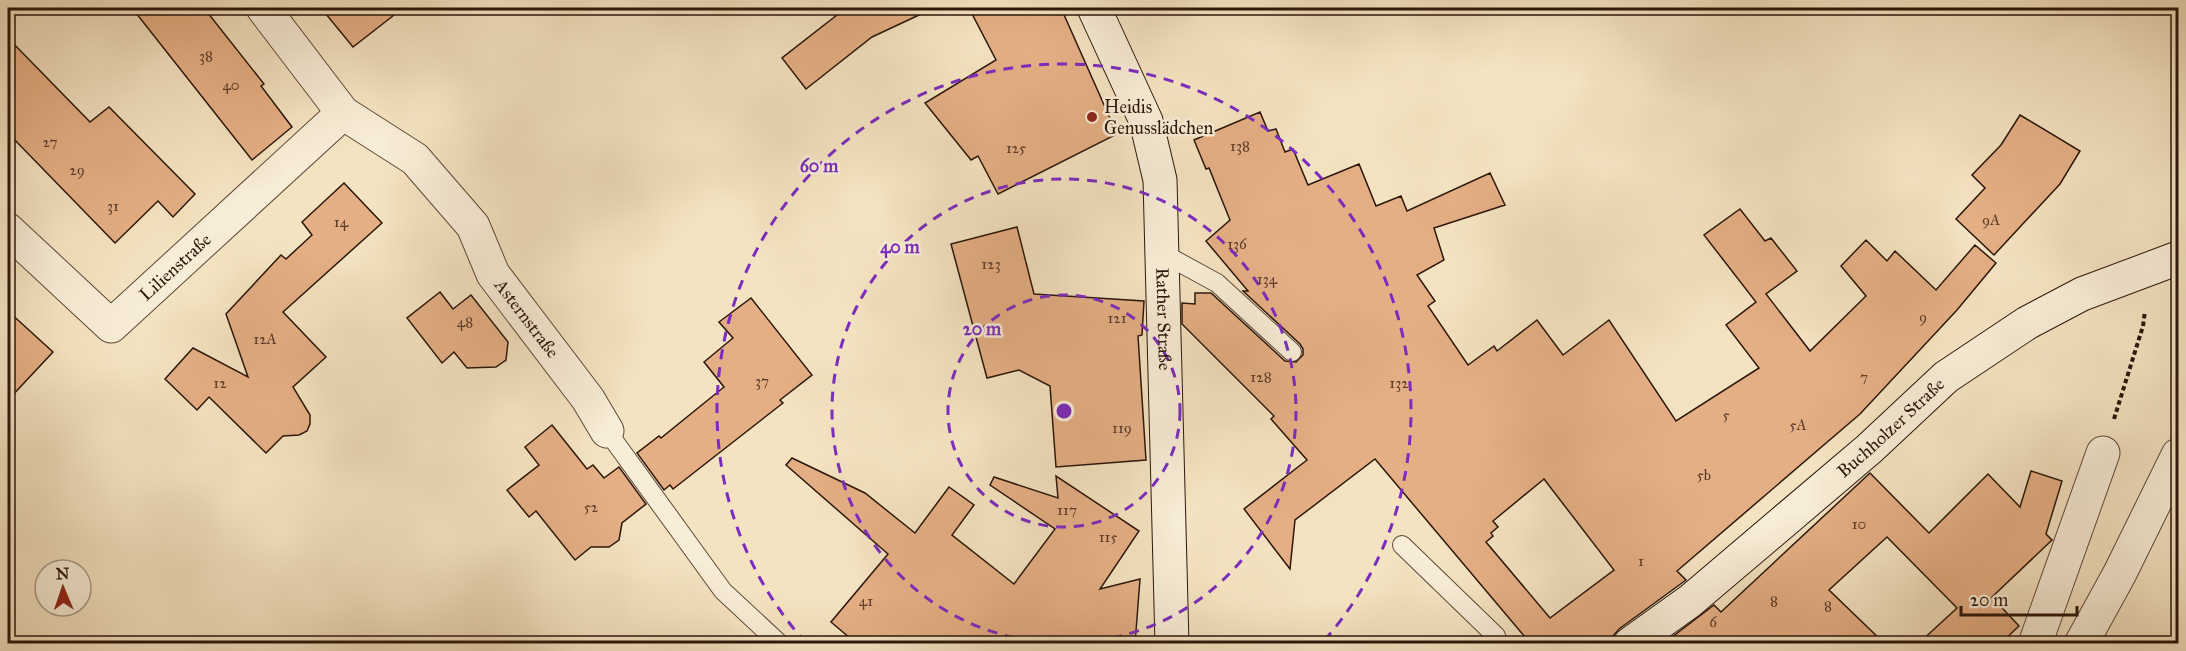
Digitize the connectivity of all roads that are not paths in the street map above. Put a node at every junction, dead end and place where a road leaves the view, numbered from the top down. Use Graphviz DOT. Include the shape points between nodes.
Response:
graph roads {
  1 [pos="263,8"];
  2 [pos="1094,8"];
  3 [pos="343,113"];
  4 [pos="8,230"];
  5 [pos="1162,253"];
  6 [pos="2164,263"];
  7 [pos="1292,352"];
  8 [pos="607,431"];
  9 [pos="2103,453"];
  10 [pos="2178,456"];
  11 [pos="1402,545"];
  12 [pos="780,644"];
  13 [pos="1172,644"];
  14 [pos="1498,644"];
  15 [pos="1630,644"];
  16 [pos="2036,644"];
  17 [pos="2081,644"];
  1 -- 3 [label="street, Asternstraße"];
  2 -- 5 [label="street, Rather Straße" via="1146,121 1160,180"];
  3 -- 4 [label="street, Lilienstraße" via="111,326"];
  3 -- 8 [label="street, Asternstraße" via="415,159 473,225 493,274 588,399"];
  5 -- 7 [label="lane" via="1217,283"];
  5 -- 13 [label="street, Rather Straße"];
  6 -- 15 [label="street, Buchholzer Straße" via="2082,294 2027,323 1946,377 1869,449 1690,601"];
  8 -- 12 [label="lane, Asternstraße" via="723,591"];
  9 -- 16 [label="street"];
  10 -- 17 [label="street"];
  11 -- 14 [label="lane" via="1496,636"];
}
